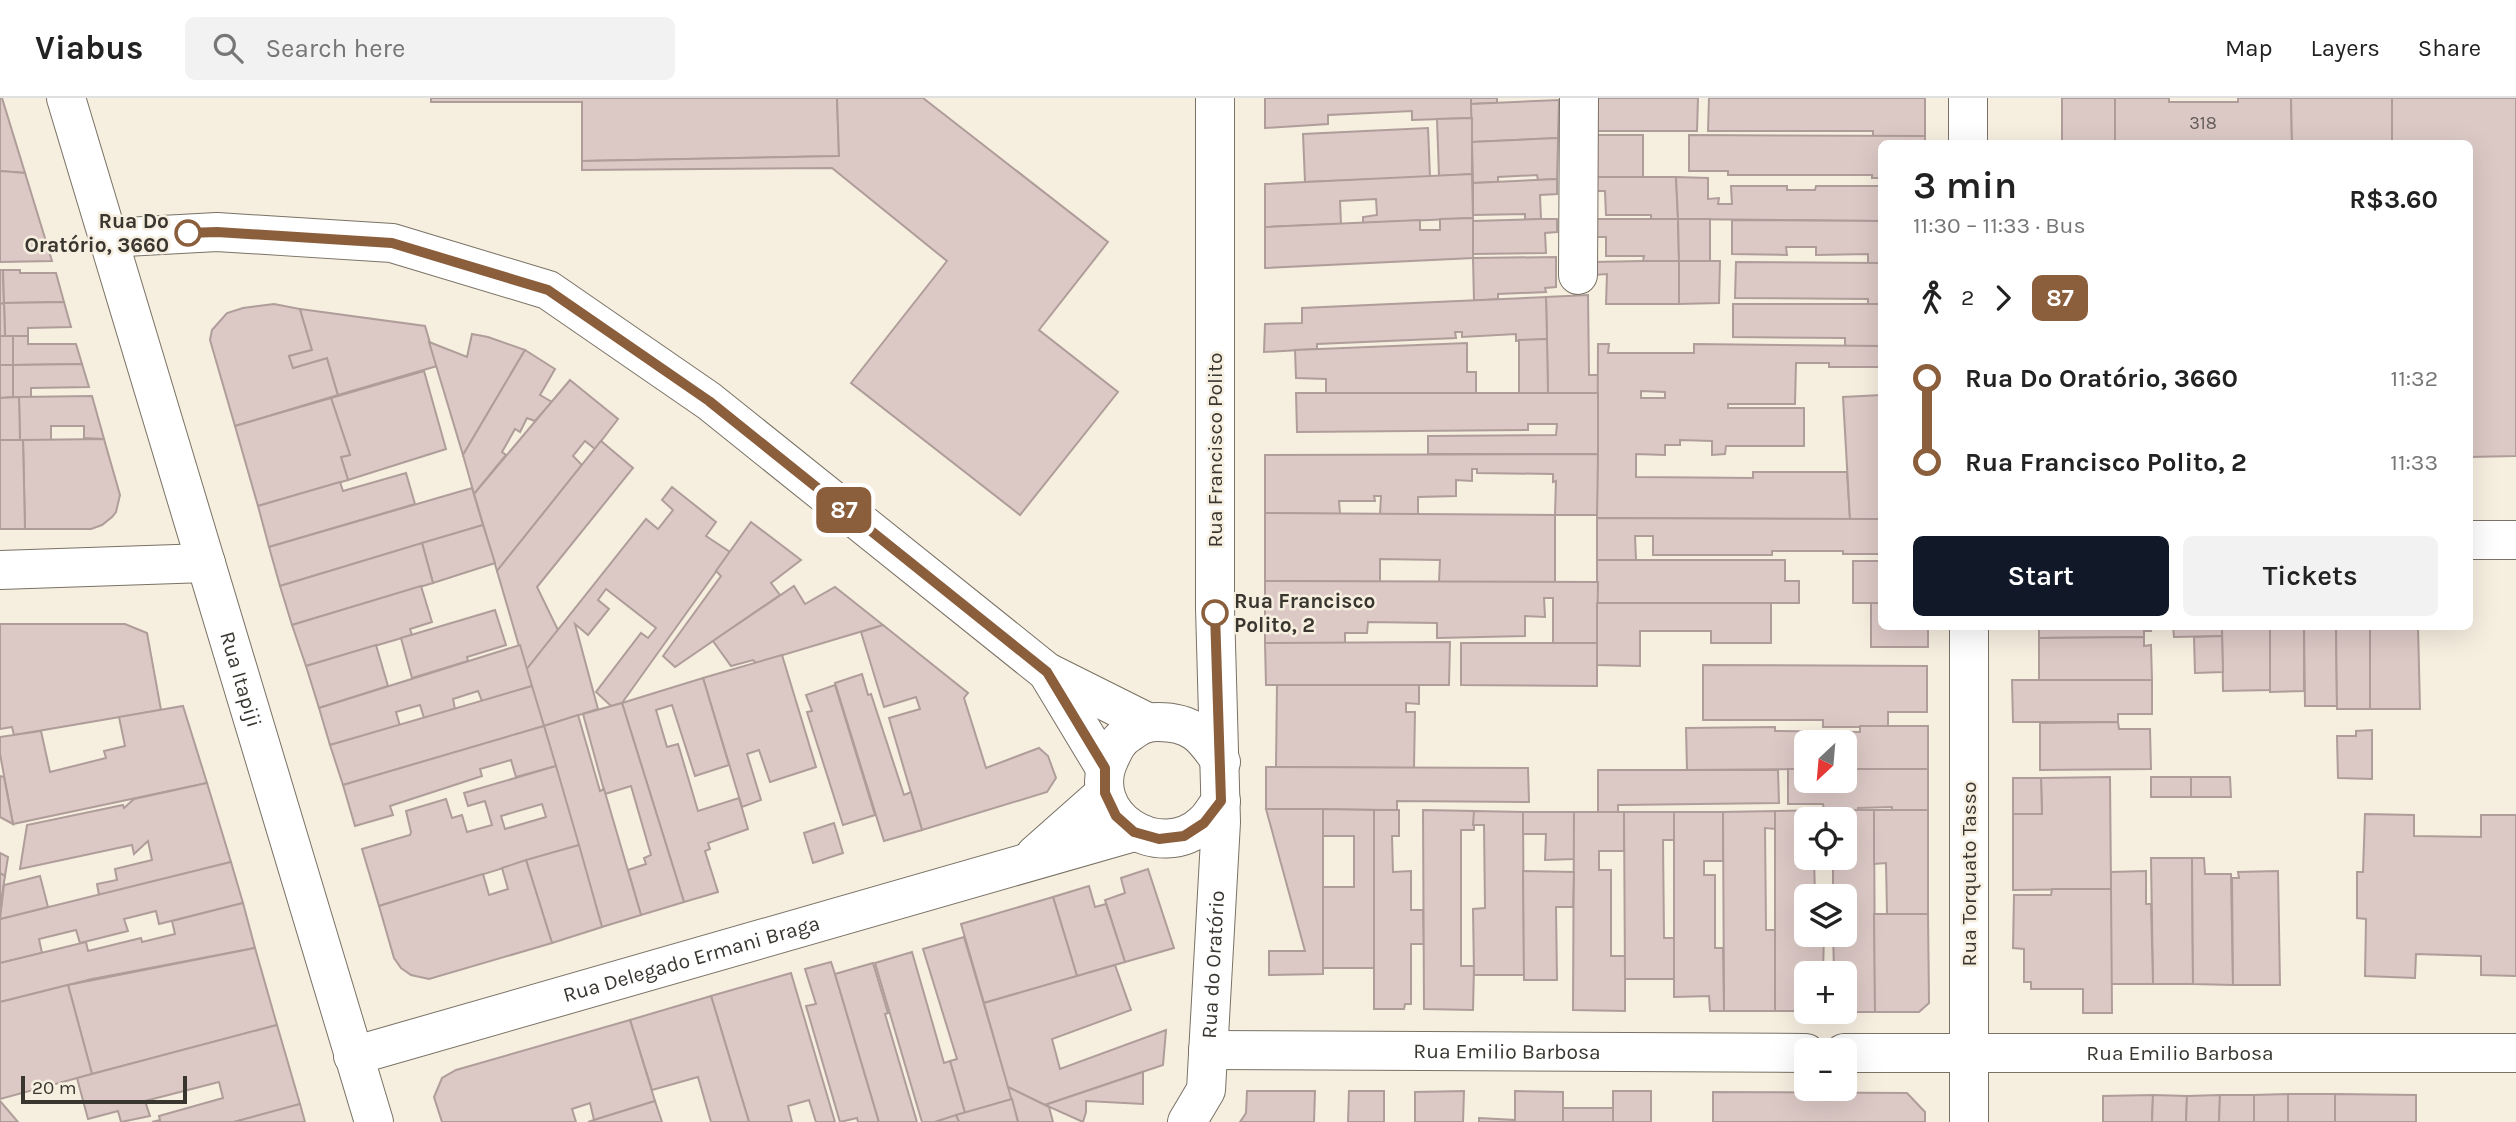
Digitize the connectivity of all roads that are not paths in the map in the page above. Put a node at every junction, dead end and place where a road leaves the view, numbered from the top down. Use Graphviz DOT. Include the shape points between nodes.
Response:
graph roads {
  1 [pos="66,98"];
  2 [pos="1215,98"];
  3 [pos="1579,98"];
  4 [pos="1968,98"];
  5 [pos="1968,140"];
  6 [pos="107,238"];
  7 [pos="1578,275"];
  8 [pos="2473,540"];
  9 [pos="2516,540"];
  10 [pos="206,563"];
  11 [pos="0,570"];
  12 [pos="1969,630"];
  13 [pos="1047,672"];
  14 [pos="1146,722"];
  15 [pos="1221,762"];
  16 [pos="1105,781"];
  17 [pos="1221,801"];
  18 [pos="1134,832"];
  19 [pos="1028,861"];
  20 [pos="1208,1050"];
  21 [pos="1794,1053"];
  22 [pos="1857,1053"];
  23 [pos="1969,1053"];
  24 [pos="2516,1053"];
  25 [pos="354,1056"];
  26 [pos="374,1122"];
  27 [pos="1187,1122"];
  28 [pos="1969,1122"];
  1 -- 6 [label="street"];
  2 -- 15 [label="street, Rua Francisco Polito" via="1215,608"];
  3 -- 7 [label="street"];
  4 -- 5 [label="street"];
  6 -- 10 [label="street, Rua Itapiji"];
  6 -- 13 [label="street" via="217,232 392,243 548,290 709,401"];
  8 -- 9 [label="street"];
  10 -- 11 [label="street"];
  10 -- 25 [label="street, Rua Itapiji"];
  12 -- 23 [label="street, Rua Torquato Tasso"];
  13 -- 14 [label="street"];
  13 -- 16 [label="street"];
  14 -- 15 [label="street" via="1178,722 1205,737"];
  14 -- 16 [label="street" via="1119,739"];
  15 -- 17 [label="street, Rua Francisco Polito"];
  16 -- 18 [label="street" via="1116,816"];
  16 -- 19 [label="street, Rua Delegado Ermani Braga"];
  17 -- 18 [label="street" via="1204,823 1184,836 1159,839"];
  17 -- 20 [label="street, Rua do Oratório"];
  18 -- 19 [label="street, Rua Delegado Ermani Braga"];
  19 -- 25 [label="street, Rua Delegado Ermani Braga"];
  20 -- 21 [label="street, Rua Emilio Barbosa"];
  20 -- 27 [label="street, Rua do Oratório" via="1206,1090"];
  22 -- 23 [label="street, Rua Emilio Barbosa"];
  23 -- 24 [label="street, Rua Emilio Barbosa"];
  23 -- 28 [label="street, Rua Torquato Tasso"];
  25 -- 26 [label="street, Rua Itapiji"];
}
